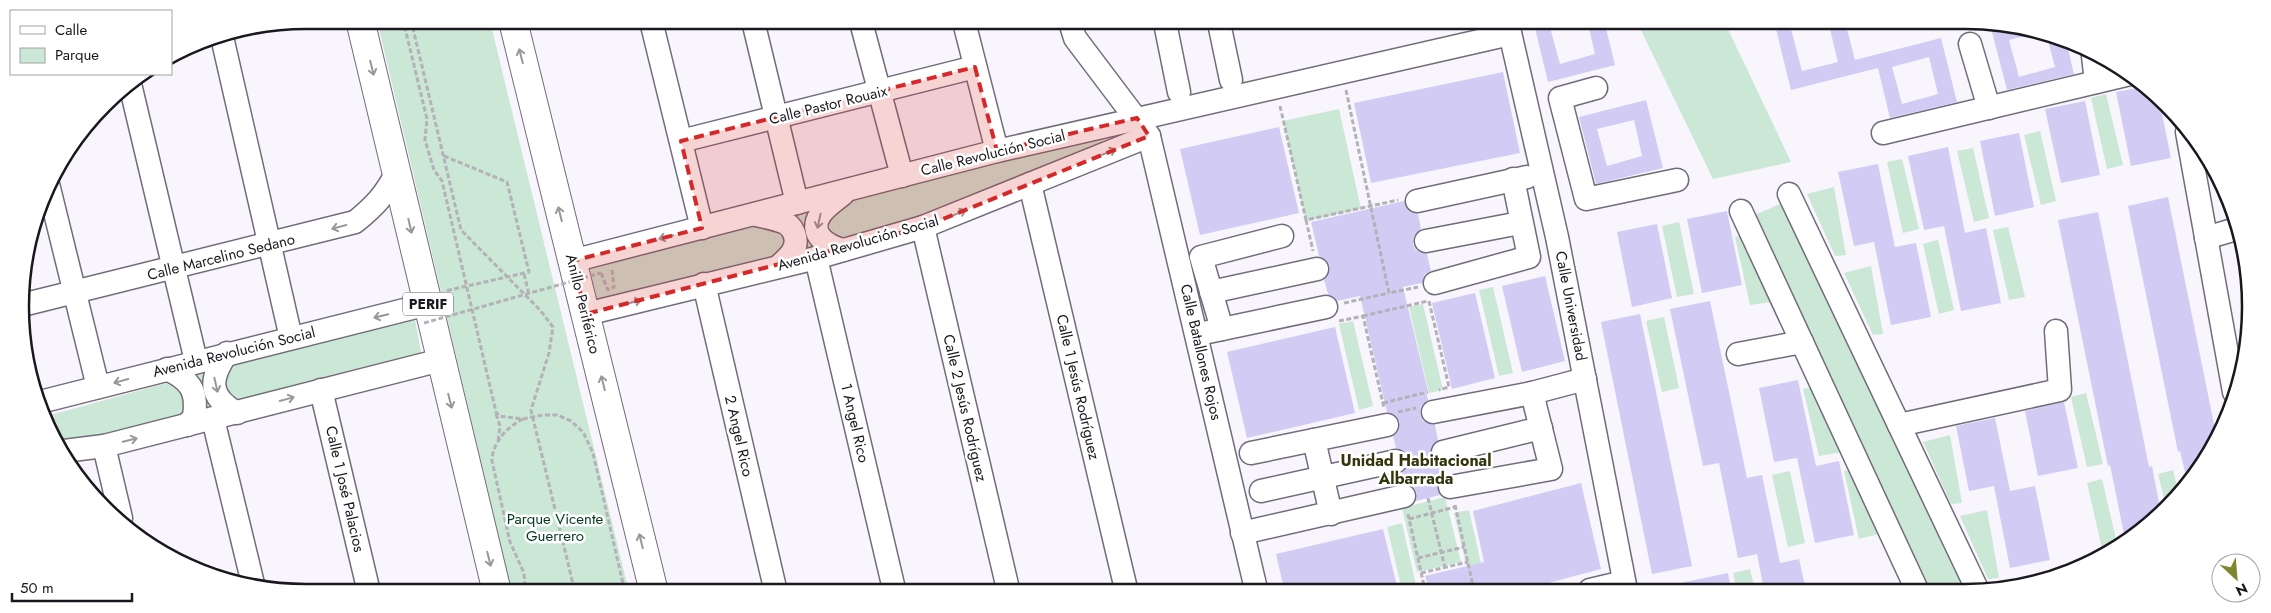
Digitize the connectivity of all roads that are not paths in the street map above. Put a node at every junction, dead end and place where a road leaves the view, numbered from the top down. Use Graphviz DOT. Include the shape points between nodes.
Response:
graph roads {
  1 [pos="362,29"];
  2 [pos="515,29"];
  3 [pos="654,29"];
  4 [pos="755,29"];
  5 [pos="863,29"];
  6 [pos="966,29"];
  7 [pos="1072,29"];
  8 [pos="1166,29"];
  9 [pos="1220,29"];
  10 [pos="1509,29"];
  11 [pos="223,41"];
  12 [pos="1970,44"];
  13 [pos="2094,61"];
  14 [pos="975,67"];
  15 [pos="2120,76"];
  16 [pos="1231,80"];
  17 [pos="2096,82"];
  18 [pos="1596,88"];
  19 [pos="132,91"];
  20 [pos="1179,92"];
  21 [pos="878,93"];
  22 [pos="1560,98"];
  23 [pos="1527,106"];
  24 [pos="1989,108"];
  25 [pos="776,118"];
  26 [pos="1143,127"];
  27 [pos="1883,133"];
  28 [pos="681,141"];
  29 [pos="2189,143"];
  30 [pos="997,151"];
  31 [pos="397,172"];
  32 [pos="1542,173"];
  33 [pos="902,176"];
  34 [pos="1513,180"];
  35 [pos="1677,180"];
  36 [pos="1030,184"];
  37 [pos="848,190"];
  38 [pos="1789,194"];
  39 [pos="51,197"];
  40 [pos="1417,201"];
  41 [pos="797,203"];
  42 [pos="1741,211"];
  43 [pos="754,214"];
  44 [pos="1520,223"];
  45 [pos="923,227"];
  46 [pos="702,228"];
  47 [pos="2232,230"];
  48 [pos="1282,236"];
  49 [pos="2206,238"];
  50 [pos="1426,241"];
  51 [pos="271,245"];
  52 [pos="843,250"];
  53 [pos="816,258"];
  54 [pos="572,261"];
  55 [pos="779,266"];
  56 [pos="174,269"];
  57 [pos="1317,269"];
  58 [pos="704,284"];
  59 [pos="1211,292"];
  60 [pos="1432,292"];
  61 [pos="75,293"];
  62 [pos="29,303"];
  63 [pos="426,307"];
  64 [pos="1326,307"];
  65 [pos="586,314"];
  66 [pos="1222,329"];
  67 [pos="2056,331"];
  68 [pos="1197,334"];
  69 [pos="292,338"];
  70 [pos="1802,342"];
  71 [pos="227,353"];
  72 [pos="1738,354"];
  73 [pos="441,360"];
  74 [pos="196,361"];
  75 [pos="167,369"];
  76 [pos="1585,379"];
  77 [pos="2232,381"];
  78 [pos="98,387"];
  79 [pos="321,390"];
  80 [pos="1532,393"];
  81 [pos="45,401"];
  82 [pos="1428,403"];
  83 [pos="237,412"];
  84 [pos="213,419"];
  85 [pos="1391,419"];
  86 [pos="187,425"];
  87 [pos="1899,425"];
  88 [pos="1540,428"];
  89 [pos="1314,440"];
  90 [pos="104,446"];
  91 [pos="69,450"];
  92 [pos="1443,452"];
  93 [pos="1251,453"];
  94 [pos="1396,461"];
  95 [pos="1323,478"];
  96 [pos="1262,491"];
  97 [pos="1447,497"];
  98 [pos="1412,498"];
  99 [pos="120,512"];
  100 [pos="1331,514"];
  101 [pos="1242,533"];
  102 [pos="252,579"];
  103 [pos="367,584"];
  104 [pos="495,584"];
  105 [pos="652,584"];
  106 [pos="774,584"];
  107 [pos="893,584"];
  108 [pos="1007,584"];
  109 [pos="1125,584"];
  110 [pos="1255,584"];
  111 [pos="1625,584"];
  112 [pos="1915,584"];
  113 [pos="1975,584"];
  1 -- 31 [label="main road, PERIF, one-way"];
  54 -- 2 [label="main road, Anillo Periférico, one-way"];
  3 -- 28 [label="street"];
  4 -- 25 [label="street"];
  5 -- 21 [label="street"];
  6 -- 14 [label="street"];
  7 -- 26 [label="street" via="1075,38"];
  8 -- 20 [label="street"];
  9 -- 16 [label="street"];
  10 -- 23 [label="street, Calle Universidad"];
  10 -- 26 [label="street" via="1169,113"];
  11 -- 51 [label="street"];
  12 -- 24 [label="street"];
  13 -- 17 [label="street"];
  14 -- 21 [label="street, Calle Pastor Rouaix"];
  14 -- 30 [label="street"];
  15 -- 17 [label="street"];
  17 -- 24 [label="street"];
  18 -- 22 [label="street"];
  19 -- 56 [label="street"];
  21 -- 25 [label="street, Calle Pastor Rouaix"];
  21 -- 33 [label="street"];
  22 -- 23 [label="street"];
  22 -- 35 [label="street" via="1586,199"];
  23 -- 32 [label="street, Calle Universidad"];
  24 -- 27 [label="street"];
  25 -- 28 [label="street, Calle Pastor Rouaix"];
  25 -- 41 [label="street"];
  26 -- 30 [label="street, Calle Revolución Social"];
  36 -- 26 [label="street, Avenida Revolución Social, one-way"];
  26 -- 68 [label="street, Calle Batallones Rojos"];
  28 -- 46 [label="street"];
  29 -- 49 [label="street"];
  30 -- 33 [label="street, Calle Revolución Social"];
  31 -- 51 [label="street, Calle Marcelino Sedano, one-way" via="385,194 355,222"];
  31 -- 63 [label="main road, PERIF, one-way"];
  32 -- 34 [label="street"];
  32 -- 76 [label="street, Calle Universidad"];
  33 -- 37 [label="street, Calle Revolución Social"];
  34 -- 40 [label="street"];
  34 -- 44 [label="street"];
  45 -- 36 [label="street, Avenida Revolución Social, one-way"];
  36 -- 109 [label="street, Calle 1 Jesús Rodríguez"];
  37 -- 41 [label="street, Calle Revolución Social"];
  37 -- 52 [label="street, Calle Revolución Social, one-way" via="820,214 817,222 822,242"];
  38 -- 87 [label="street"];
  39 -- 61 [label="street"];
  41 -- 43 [label="street, Calle Revolución Social"];
  42 -- 70 [label="street"];
  43 -- 46 [label="street, Calle Revolución Social"];
  43 -- 55 [label="street, Calle Revolución Social" via="785,222 792,228 796,246"];
  44 -- 50 [label="street"];
  44 -- 60 [label="street" via="1529,257"];
  45 -- 52 [label="street, Avenida Revolución Social"];
  45 -- 108 [label="street, Calle 2 Jesús Rodríguez"];
  46 -- 54 [label="street, Calle Revolución Social, one-way"];
  47 -- 49 [label="street"];
  48 -- 59 [label="street" via="1201,257"];
  49 -- 77 [label="street"];
  51 -- 56 [label="street, Calle Marcelino Sedano"];
  51 -- 69 [label="street"];
  52 -- 53 [label="street, Avenida Revolución Social"];
  53 -- 55 [label="street, Avenida Revolución Social"];
  53 -- 107 [label="street, 1 Angel Rico"];
  54 -- 65 [label="main road, Anillo Periférico"];
  55 -- 58 [label="street, Avenida Revolución Social"];
  56 -- 61 [label="street, Calle Marcelino Sedano"];
  56 -- 74 [label="street"];
  57 -- 59 [label="street"];
  65 -- 58 [label="street, Avenida Revolución Social, one-way"];
  58 -- 106 [label="street, 2 Angel Rico"];
  59 -- 66 [label="street"];
  61 -- 62 [label="street, Calle Marcelino Sedano"];
  61 -- 78 [label="street"];
  63 -- 69 [label="street, Avenida Revolución Social, one-way"];
  63 -- 73 [label="main road, PERIF"];
  64 -- 66 [label="street"];
  105 -- 65 [label="main road, Anillo Periférico, one-way"];
  66 -- 68 [label="street"];
  67 -- 87 [label="street" via="2060,390"];
  68 -- 101 [label="street, Calle Batallones Rojos"];
  69 -- 71 [label="street, Avenida Revolución Social"];
  70 -- 72 [label="street"];
  70 -- 112 [label="street"];
  71 -- 74 [label="street, Avenida Revolución Social"];
  71 -- 83 [label="street, one-way" via="216,368 215,387 227,407"];
  73 -- 79 [label="street"];
  73 -- 104 [label="main road, PERIF, one-way"];
  74 -- 75 [label="street, Avenida Revolución Social"];
  75 -- 78 [label="street, Avenida Revolución Social, one-way"];
  75 -- 86 [label="street" via="184,377 195,397 194,417"];
  76 -- 80 [label="street"];
  76 -- 111 [label="street, Calle Universidad"];
  78 -- 81 [label="street, Avenida Revolución Social"];
  83 -- 79 [label="street, one-way"];
  79 -- 103 [label="street, Calle 1 José Palacios"];
  80 -- 82 [label="street"];
  80 -- 88 [label="street"];
  83 -- 84 [label="street"];
  84 -- 86 [label="street"];
  84 -- 102 [label="street"];
  85 -- 89 [label="street"];
  90 -- 86 [label="street, one-way"];
  87 -- 113 [label="street"];
  88 -- 92 [label="street"];
  88 -- 97 [label="street" via="1550,469"];
  89 -- 93 [label="street"];
  89 -- 95 [label="street"];
  90 -- 91 [label="street"];
  90 -- 99 [label="street"];
  94 -- 95 [label="street"];
  95 -- 96 [label="street"];
  95 -- 100 [label="street"];
  98 -- 100 [label="street"];
  100 -- 101 [label="street"];
  101 -- 110 [label="street, Calle Batallones Rojos"];
}
